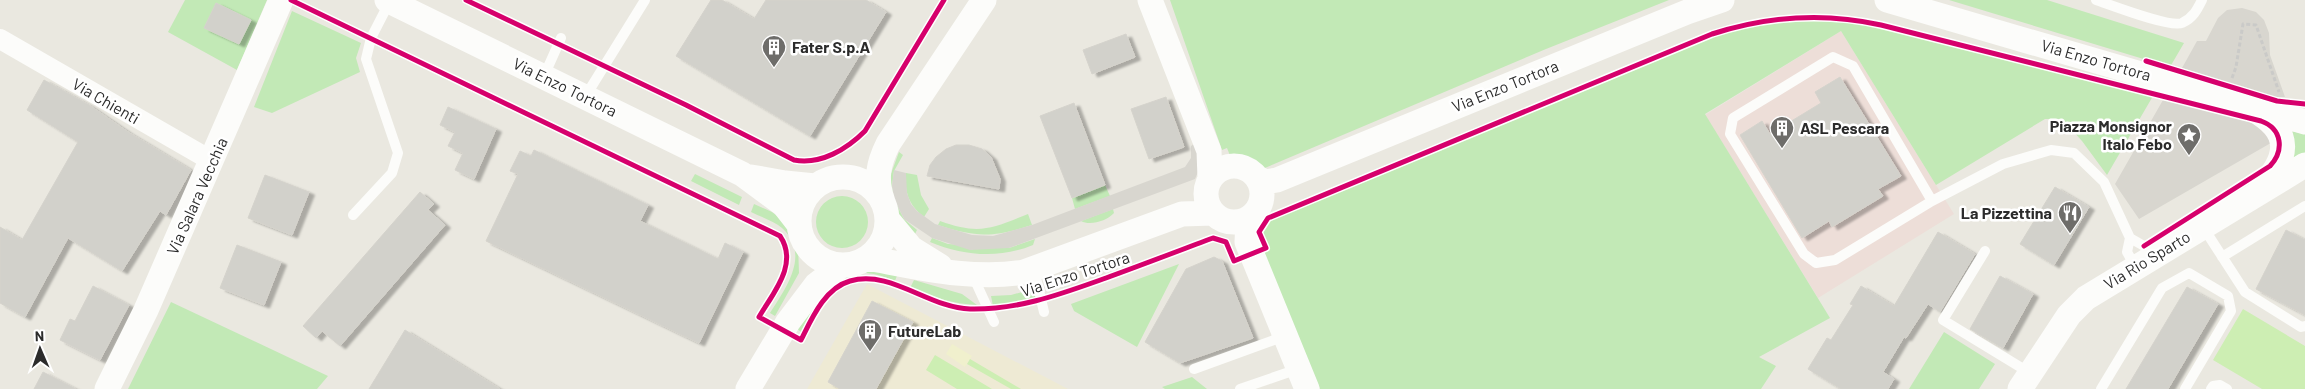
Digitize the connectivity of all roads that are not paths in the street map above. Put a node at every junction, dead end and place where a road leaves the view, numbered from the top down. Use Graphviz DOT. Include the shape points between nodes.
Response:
graph roads {
  1 [pos="281,0"];
  2 [pos="644,0"];
  3 [pos="984,0"];
  4 [pos="1150,0"];
  5 [pos="1722,0"];
  6 [pos="1887,0"];
  7 [pos="2096,0"];
  8 [pos="2202,0"];
  9 [pos="388,1"];
  10 [pos="561,38"];
  11 [pos="0,39"];
  12 [pos="543,77"];
  13 [pos="585,97"];
  14 [pos="2239,102"];
  15 [pos="2305,108"];
  16 [pos="2305,122"];
  17 [pos="888,144"];
  18 [pos="212,161"];
  19 [pos="2305,165"];
  20 [pos="742,174"];
  21 [pos="845,177"];
  22 [pos="815,186"];
  23 [pos="2255,194"];
  24 [pos="1233,201"];
  25 [pos="1932,201"];
  26 [pos="2305,206"];
  27 [pos="885,210"];
  28 [pos="352,215"];
  29 [pos="2202,226"];
  30 [pos="802,234"];
  31 [pos="2130,238"];
  32 [pos="1986,251"];
  33 [pos="2222,257"];
  34 [pos="867,258"];
  35 [pos="2143,262"];
  36 [pos="842,265"];
  37 [pos="1034,268"];
  38 [pos="948,271"];
  39 [pos="973,276"];
  40 [pos="1044,312"];
  41 [pos="788,322"];
  42 [pos="994,322"];
  43 [pos="2305,326"];
  44 [pos="1285,336"];
  45 [pos="1194,369"];
  46 [pos="1303,379"];
  47 [pos="2026,381"];
  48 [pos="107,389"];
  49 [pos="748,389"];
  50 [pos="1240,389"];
  51 [pos="2101,389"];
  52 [pos="2185,389"];
  53 [pos="2211,389"];
  54 [pos="2227,389"];
  1 -- 18 [label="street, Via Salara Vecchia"];
  2 -- 13 [label="lane"];
  3 -- 17 [label="street"];
  4 -- 24 [label="street" via="1209,151 1219,160"];
  5 -- 24 [label="street, Via Enzo Tortora" via="1268,182"];
  6 -- 14 [label="street, Via Enzo Tortora"];
  7 -- 8 [label="lane" via="2180,24 2193,16"];
  9 -- 12 [label="street, Via Enzo Tortora"];
  9 -- 28 [label="lane" via="371,38 366,59 398,153 392,173"];
  10 -- 12 [label="lane"];
  11 -- 18 [label="street, Via Chienti"];
  12 -- 13 [label="street, Via Enzo Tortora"];
  13 -- 20 [label="street, Via Enzo Tortora"];
  14 -- 15 [label="street" via="2286,110"];
  14 -- 16 [label="street, Via Enzo Tortora"];
  14 -- 23 [label="street" via="2270,120 2283,138 2277,166"];
  17 -- 21 [label="street"];
  17 -- 27 [label="street" via="878,172"];
  18 -- 48 [label="street, Via Salara Vecchia"];
  19 -- 23 [label="street, Via Rio Sparto"];
  20 -- 22 [label="street, Via Enzo Tortora"];
  20 -- 30 [label="street, Via Enzo Tortora" via="784,205"];
  21 -- 22 [label="street" via="834,177"];
  21 -- 27 [label="street" via="867,184"];
  22 -- 30 [label="street" via="800,209"];
  23 -- 29 [label="street, Via Rio Sparto"];
  24 -- 37 [label="street, Via Enzo Tortora" via="1182,214"];
  24 -- 44 [label="street"];
  25 -- 25 [label="lane" via="1835,260 1816,263 1804,254 1730,134 1733,118 1833,57 1852,66"];
  25 -- 31 [label="lane" via="2003,164 2051,150 2074,153 2104,182"];
  26 -- 33 [label="lane"];
  27 -- 34 [label="street" via="885,234 878,248"];
  27 -- 38 [label="street, Via Enzo Tortora" via="911,248"];
  29 -- 33 [label="lane"];
  29 -- 35 [label="street, Via Rio Sparto"];
  30 -- 36 [label="street" via="821,260"];
  30 -- 41 [label="street" via="804,276"];
  31 -- 35 [label="lane" via="2144,246"];
  31 -- 35 [label="lane" via="2127,252"];
  32 -- 47 [label="lane" via="1943,320"];
  33 -- 43 [label="lane" via="2245,292 2301,327"];
  34 -- 36 [label="street"];
  34 -- 38 [label="street, Via Enzo Tortora"];
  35 -- 47 [label="street, Via Rio Sparto" via="2086,298 2069,315"];
  36 -- 41 [label="street" via="816,285"];
  37 -- 39 [label="street, Via Enzo Tortora" via="1001,275"];
  37 -- 40 [label="lane"];
  38 -- 39 [label="street, Via Enzo Tortora"];
  39 -- 42 [label="lane"];
  41 -- 49 [label="street"];
  44 -- 45 [label="lane"];
  44 -- 46 [label="street"];
  46 -- 50 [label="lane"];
  51 -- 52 [label="lane" via="2162,288 2189,274 2228,296 2231,311"];
  53 -- 54 [label="lane" via="2220,385"];
}
